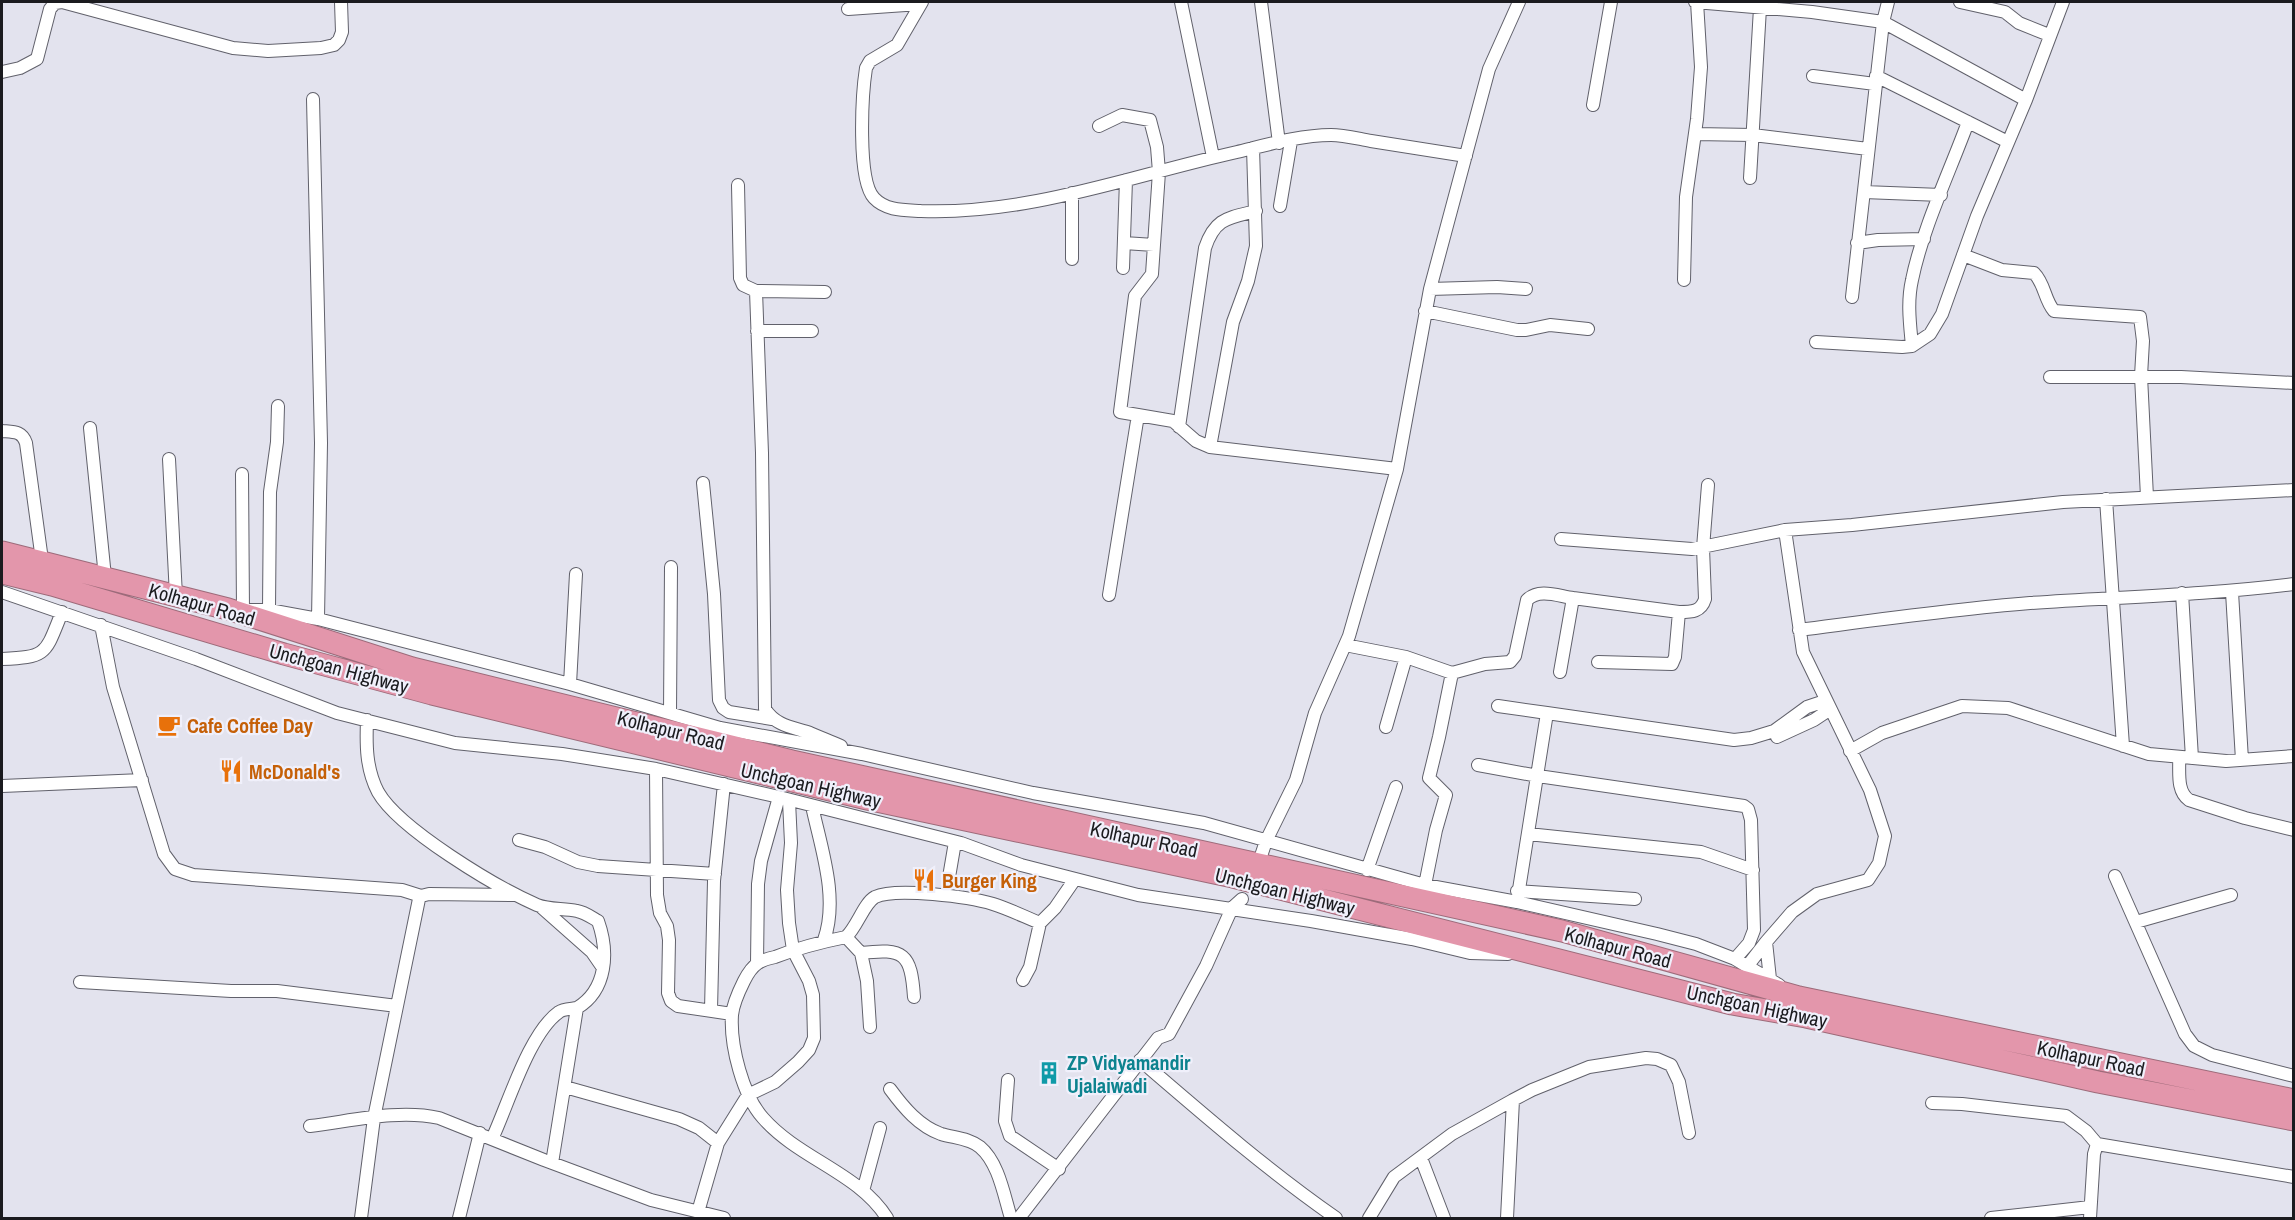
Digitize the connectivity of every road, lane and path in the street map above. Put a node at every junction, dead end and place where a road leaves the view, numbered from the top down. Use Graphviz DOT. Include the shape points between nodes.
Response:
graph roads {
  1 [pos="341,2"];
  2 [pos="1181,2"];
  3 [pos="1261,2"];
  4 [pos="1519,2"];
  5 [pos="1611,2"];
  6 [pos="1696,2"];
  7 [pos="1888,2"];
  8 [pos="1960,2"];
  9 [pos="2063,2"];
  10 [pos="921,3"];
  11 [pos="1760,8"];
  12 [pos="1822,8"];
  13 [pos="848,9"];
  14 [pos="1882,22"];
  15 [pos="2049,35"];
  16 [pos="2,72"];
  17 [pos="1814,76"];
  18 [pos="1876,80"];
  19 [pos="313,99"];
  20 [pos="2026,100"];
  21 [pos="1593,105"];
  22 [pos="1968,122"];
  23 [pos="1099,126"];
  24 [pos="1695,134"];
  25 [pos="1753,135"];
  26 [pos="1285,142"];
  27 [pos="2008,142"];
  28 [pos="1253,148"];
  29 [pos="1868,149"];
  30 [pos="1466,156"];
  31 [pos="1213,157"];
  32 [pos="1159,172"];
  33 [pos="1750,178"];
  34 [pos="1126,180"];
  35 [pos="738,184"];
  36 [pos="1864,192"];
  37 [pos="1072,193"];
  38 [pos="1941,195"];
  39 [pos="1280,206"];
  40 [pos="1256,211"];
  41 [pos="1924,239"];
  42 [pos="1124,243"];
  43 [pos="1857,243"];
  44 [pos="1154,245"];
  45 [pos="1963,255"];
  46 [pos="1072,259"];
  47 [pos="1122,268"];
  48 [pos="1684,280"];
  49 [pos="1430,289"];
  50 [pos="1526,289"];
  51 [pos="756,291"];
  52 [pos="825,292"];
  53 [pos="1852,297"];
  54 [pos="1425,311"];
  55 [pos="1588,329"];
  56 [pos="758,331"];
  57 [pos="812,331"];
  58 [pos="1816,342"];
  59 [pos="1912,346"];
  60 [pos="2140,376"];
  61 [pos="2050,377"];
  62 [pos="2294,383"];
  63 [pos="278,406"];
  64 [pos="1138,415"];
  65 [pos="1179,427"];
  66 [pos="90,428"];
  67 [pos="2,431"];
  68 [pos="1210,447"];
  69 [pos="169,459"];
  70 [pos="1397,469"];
  71 [pos="242,474"];
  72 [pos="703,483"];
  73 [pos="1708,485"];
  74 [pos="2294,490"];
  75 [pos="2147,497"];
  76 [pos="2106,499"];
  77 [pos="1785,530"];
  78 [pos="1562,539"];
  79 [pos="1704,548"];
  80 [pos="2,552"];
  81 [pos="42,560"];
  82 [pos="670,567"];
  83 [pos="2,573"];
  84 [pos="576,574"];
  85 [pos="105,577"];
  86 [pos="2294,585"];
  87 [pos="2,592"];
  88 [pos="2232,592"];
  89 [pos="2182,593"];
  90 [pos="1109,595"];
  91 [pos="176,596"];
  92 [pos="1573,598"];
  93 [pos="2113,598"];
  94 [pos="236,609"];
  95 [pos="269,610"];
  96 [pos="62,612"];
  97 [pos="1679,612"];
  98 [pos="318,619"];
  99 [pos="101,625"];
  100 [pos="1799,630"];
  101 [pos="1345,645"];
  102 [pos="1406,657"];
  103 [pos="2,659"];
  104 [pos="1598,662"];
  105 [pos="1560,672"];
  106 [pos="1452,673"];
  107 [pos="570,684"];
  108 [pos="1827,705"];
  109 [pos="1498,706"];
  110 [pos="670,713"];
  111 [pos="1547,713"];
  112 [pos="772,719"];
  113 [pos="367,720"];
  114 [pos="1386,727"];
  115 [pos="2123,746"];
  116 [pos="1850,751"];
  117 [pos="862,754"];
  118 [pos="2294,756"];
  119 [pos="2185,758"];
  120 [pos="2242,760"];
  121 [pos="1478,765"];
  122 [pos="656,769"];
  123 [pos="1538,776"];
  124 [pos="142,780"];
  125 [pos="724,784"];
  126 [pos="2,786"];
  127 [pos="1396,788"];
  128 [pos="784,799"];
  129 [pos="812,806"];
  130 [pos="2294,830"];
  131 [pos="1528,834"];
  132 [pos="519,840"];
  133 [pos="1266,841"];
  134 [pos="955,842"];
  135 [pos="1260,860"];
  136 [pos="1367,870"];
  137 [pos="1753,870"];
  138 [pos="657,871"];
  139 [pos="715,874"];
  140 [pos="2115,876"];
  141 [pos="1075,879"];
  142 [pos="948,883"];
  143 [pos="1425,885"];
  144 [pos="515,895"];
  145 [pos="2231,895"];
  146 [pos="421,896"];
  147 [pos="1517,897"];
  148 [pos="1242,899"];
  149 [pos="1635,899"];
  150 [pos="540,906"];
  151 [pos="1232,908"];
  152 [pos="2136,922"];
  153 [pos="1040,924"];
  154 [pos="846,938"];
  155 [pos="824,940"];
  156 [pos="1766,942"];
  157 [pos="793,950"];
  158 [pos="861,953"];
  159 [pos="1536,954"];
  160 [pos="1740,962"];
  161 [pos="757,963"];
  162 [pos="603,968"];
  163 [pos="1770,979"];
  164 [pos="1023,980"];
  165 [pos="80,982"];
  166 [pos="914,997"];
  167 [pos="1799,997"];
  168 [pos="397,1006"];
  169 [pos="577,1008"];
  170 [pos="711,1010"];
  171 [pos="732,1014"];
  172 [pos="870,1027"];
  173 [pos="1140,1060"];
  174 [pos="2294,1076"];
  175 [pos="1008,1080"];
  176 [pos="565,1087"];
  177 [pos="890,1089"];
  178 [pos="748,1095"];
  179 [pos="1513,1100"];
  180 [pos="2294,1100"];
  181 [pos="1932,1103"];
  182 [pos="374,1118"];
  183 [pos="2294,1120"];
  184 [pos="310,1126"];
  185 [pos="880,1128"];
  186 [pos="480,1133"];
  187 [pos="1689,1133"];
  188 [pos="492,1139"];
  189 [pos="718,1143"];
  190 [pos="2097,1144"];
  191 [pos="1421,1158"];
  192 [pos="552,1163"];
  193 [pos="1059,1169"];
  194 [pos="2294,1178"];
  195 [pos="863,1191"];
  196 [pos="698,1212"];
  197 [pos="2090,1213"];
  198 [pos="361,1218"];
  199 [pos="459,1218"];
  200 [pos="724,1218"];
  201 [pos="887,1218"];
  202 [pos="1011,1218"];
  203 [pos="1019,1218"];
  204 [pos="1336,1218"];
  205 [pos="1369,1218"];
  206 [pos="1444,1218"];
  207 [pos="1507,1218"];
  208 [pos="1991,1218"];
  1 -- 16 [label="street" via="342,32 334,45 268,51 233,48 55,3 37,59"];
  2 -- 31 [label="street"];
  3 -- 26 [label="street"];
  4 -- 30 [label="street" via="1489,69"];
  5 -- 21 [label="street"];
  6 -- 11 [label="street"];
  6 -- 24 [label="street" via="1701,67"];
  7 -- 14 [label="street"];
  8 -- 15 [label="street" via="2004,12"];
  9 -- 15 [label="street"];
  10 -- 13 [label="street"];
  10 -- 37 [label="street" via="897,45 870,61 866,68 861,129 873,197 886,207 943,212 1012,205"];
  11 -- 12 [label="street"];
  11 -- 25 [label="street"];
  12 -- 14 [label="street"];
  14 -- 18 [label="street"];
  14 -- 20 [label="street"];
  15 -- 20 [label="street"];
  17 -- 18 [label="street"];
  18 -- 22 [label="street"];
  18 -- 29 [label="street"];
  19 -- 98 [label="street" via="321,443"];
  20 -- 27 [label="street"];
  22 -- 27 [label="street"];
  22 -- 38 [label="street"];
  23 -- 32 [label="street" via="1122,115 1150,120"];
  24 -- 25 [label="street"];
  24 -- 48 [label="street" via="1686,198"];
  25 -- 29 [label="street"];
  25 -- 33 [label="street"];
  26 -- 28 [label="street"];
  26 -- 30 [label="street" via="1332,135"];
  26 -- 39 [label="street"];
  27 -- 45 [label="street"];
  28 -- 31 [label="street"];
  28 -- 40 [label="street"];
  29 -- 36 [label="street"];
  30 -- 49 [label="street"];
  31 -- 32 [label="street"];
  32 -- 34 [label="street"];
  32 -- 44 [label="street"];
  34 -- 37 [label="street"];
  34 -- 42 [label="street"];
  35 -- 51 [label="street" via="740,278 747,289"];
  36 -- 38 [label="street"];
  36 -- 43 [label="street"];
  37 -- 46 [label="street"];
  38 -- 41 [label="street"];
  40 -- 65 [label="street" via="1225,219 1210,233"];
  40 -- 68 [label="street" via="1256,246 1233,322"];
  41 -- 43 [label="street"];
  41 -- 59 [label="street" via="1911,281"];
  42 -- 44 [label="street"];
  42 -- 47 [label="street"];
  43 -- 53 [label="street"];
  44 -- 64 [label="street" via="1152,274 1135,296 1120,412"];
  45 -- 59 [label="street" via="1942,314 1930,334"];
  45 -- 60 [label="street" via="2002,270 2034,273 2054,311 2140,317"];
  49 -- 50 [label="street"];
  49 -- 54 [label="street"];
  51 -- 52 [label="street"];
  51 -- 56 [label="street"];
  54 -- 55 [label="street" via="1517,330 1550,325"];
  54 -- 70 [label="street"];
  56 -- 57 [label="street"];
  56 -- 112 [label="street" via="765,709"];
  58 -- 59 [label="street"];
  60 -- 61 [label="street"];
  60 -- 62 [label="street"];
  60 -- 75 [label="street"];
  63 -- 95 [label="street" via="270,492"];
  64 -- 65 [label="street" via="1173,421"];
  64 -- 90 [label="street"];
  65 -- 68 [label="street"];
  66 -- 85 [label="street"];
  67 -- 81 [label="street" via="24,436"];
  68 -- 70 [label="street"];
  69 -- 91 [label="street"];
  70 -- 101 [label="street"];
  71 -- 94 [label="street"];
  72 -- 112 [label="street" via="719,700 729,712"];
  73 -- 79 [label="street"];
  74 -- 75 [label="street"];
  75 -- 76 [label="street"];
  76 -- 77 [label="street"];
  76 -- 93 [label="street"];
  77 -- 79 [label="street"];
  77 -- 100 [label="street"];
  78 -- 79 [label="street" via="1677,550"];
  79 -- 97 [label="street" via="1703,604 1697,610"];
  80 -- 81 [label="highway, Kolhapur Road"];
  81 -- 85 [label="highway, Kolhapur Road"];
  82 -- 110 [label="street"];
  83 -- 159 [label="highway, Unchgoan Highway" via="432,694 867,799 1233,877"];
  84 -- 107 [label="street"];
  85 -- 91 [label="highway, Kolhapur Road"];
  86 -- 88 [label="street"];
  87 -- 96 [label="street"];
  88 -- 89 [label="street"];
  88 -- 120 [label="street"];
  89 -- 93 [label="street"];
  89 -- 119 [label="street"];
  91 -- 94 [label="highway, Kolhapur Road"];
  92 -- 97 [label="street"];
  92 -- 105 [label="street"];
  92 -- 106 [label="street" via="1531,595 1510,662"];
  93 -- 100 [label="street" via="2027,603"];
  93 -- 115 [label="street"];
  94 -- 95 [label="street"];
  94 -- 167 [label="highway, Kolhapur Road" via="412,668 792,761 1562,931"];
  95 -- 98 [label="street"];
  96 -- 99 [label="street"];
  96 -- 103 [label="street" via="41,653"];
  97 -- 104 [label="street" via="1672,664"];
  98 -- 107 [label="street"];
  99 -- 113 [label="street" via="300,700"];
  99 -- 124 [label="street" via="113,687"];
  100 -- 108 [label="street" via="1803,652"];
  101 -- 102 [label="street"];
  101 -- 133 [label="street" via="1315,713 1296,780"];
  102 -- 106 [label="street"];
  102 -- 114 [label="street"];
  106 -- 143 [label="street" via="1429,778 1446,795"];
  107 -- 110 [label="street"];
  108 -- 111 [label="street" via="1814,720 1780,736 1724,740"];
  108 -- 116 [label="street"];
  109 -- 111 [label="street"];
  110 -- 117 [label="street" via="720,728"];
  111 -- 123 [label="street"];
  112 -- 117 [label="street"];
  113 -- 122 [label="street" via="455,743"];
  113 -- 144 [label="street" via="370,774 393,812 474,871"];
  115 -- 116 [label="street" via="2008,708 1962,706 1882,734"];
  115 -- 119 [label="street"];
  116 -- 156 [label="street" via="1870,790 1885,836 1879,863 1868,879 1818,894 1792,912"];
  117 -- 133 [label="street" via="1034,793 1204,823"];
  118 -- 120 [label="street"];
  119 -- 120 [label="street"];
  119 -- 130 [label="street" via="2180,789 2188,800"];
  121 -- 123 [label="street"];
  122 -- 125 [label="street"];
  122 -- 138 [label="street"];
  123 -- 131 [label="street"];
  123 -- 137 [label="street" via="1740,804 1750,815"];
  124 -- 126 [label="street"];
  124 -- 146 [label="street" via="164,854 174,869 193,875 402,890"];
  125 -- 128 [label="street"];
  125 -- 139 [label="street"];
  127 -- 136 [label="street"];
  128 -- 129 [label="street"];
  128 -- 157 [label="street" via="790,843 787,890"];
  128 -- 161 [label="street" via="759,873"];
  129 -- 134 [label="street"];
  129 -- 155 [label="street" via="828,892 829,927"];
  131 -- 137 [label="street" via="1701,852"];
  131 -- 147 [label="street"];
  132 -- 138 [label="street" via="578,862"];
  133 -- 135 [label="street"];
  133 -- 136 [label="street"];
  134 -- 141 [label="street"];
  134 -- 142 [label="street"];
  136 -- 143 [label="street"];
  137 -- 160 [label="street" via="1754,930"];
  138 -- 139 [label="street"];
  138 -- 170 [label="street" via="660,913 669,940 671,1001 678,1006"];
  139 -- 170 [label="street"];
  140 -- 152 [label="street"];
  141 -- 151 [label="street" via="1138,895"];
  141 -- 153 [label="street"];
  143 -- 147 [label="street"];
  144 -- 146 [label="street"];
  144 -- 150 [label="street"];
  145 -- 152 [label="street"];
  146 -- 168 [label="street"];
  147 -- 149 [label="street"];
  147 -- 160 [label="street" via="1696,944"];
  148 -- 151 [label="street"];
  150 -- 162 [label="street" via="592,952"];
  150 -- 162 [label="street" via="580,911 597,921 602,932"];
  151 -- 159 [label="street" via="1470,953"];
  151 -- 173 [label="street" via="1169,1034 1158,1038"];
  152 -- 174 [label="street" via="2185,1034 2194,1046"];
  153 -- 154 [label="street" via="994,904 952,896 887,893 873,898"];
  153 -- 164 [label="street"];
  154 -- 155 [label="street"];
  154 -- 158 [label="street"];
  155 -- 157 [label="street"];
  156 -- 160 [label="street" via="1749,964"];
  156 -- 163 [label="street"];
  157 -- 161 [label="street"];
  157 -- 178 [label="street" via="813,995 814,1038 809,1050 775,1082"];
  158 -- 166 [label="street" via="896,952 908,961"];
  158 -- 172 [label="street"];
  159 -- 183 [label="highway, Unchgoan Highway" via="1732,1004"];
  160 -- 163 [label="street"];
  161 -- 171 [label="street" via="738,992"];
  162 -- 169 [label="street" via="598,989"];
  163 -- 167 [label="street"];
  165 -- 168 [label="street" via="277,991"];
  167 -- 180 [label="highway, Kolhapur Road"];
  168 -- 182 [label="street"];
  169 -- 176 [label="street"];
  169 -- 188 [label="street" via="561,1010 531,1047"];
  170 -- 171 [label="street"];
  171 -- 178 [label="street" via="734,1045"];
  173 -- 193 [label="street"];
  173 -- 204 [label="street" via="1241,1146"];
  175 -- 193 [label="street" via="1005,1121 1010,1136"];
  176 -- 189 [label="street" via="679,1119"];
  176 -- 192 [label="street"];
  177 -- 202 [label="street" via="921,1124 982,1148 995,1168"];
  178 -- 189 [label="street"];
  178 -- 195 [label="street" via="778,1132"];
  179 -- 187 [label="street" via="1589,1067 1658,1059 1671,1065 1679,1082"];
  179 -- 191 [label="street" via="1452,1134"];
  179 -- 207 [label="street"];
  181 -- 190 [label="street" via="2066,1116"];
  182 -- 184 [label="street"];
  182 -- 186 [label="street" via="422,1114"];
  182 -- 198 [label="street"];
  185 -- 195 [label="street"];
  186 -- 188 [label="street"];
  186 -- 199 [label="street"];
  188 -- 192 [label="street"];
  189 -- 196 [label="street"];
  190 -- 194 [label="street"];
  190 -- 197 [label="street"];
  191 -- 205 [label="street" via="1394,1177"];
  191 -- 206 [label="street"];
  192 -- 196 [label="street" via="651,1200"];
  193 -- 203 [label="street"];
  195 -- 201 [label="street"];
  196 -- 200 [label="street"];
  197 -- 208 [label="street"];
}
